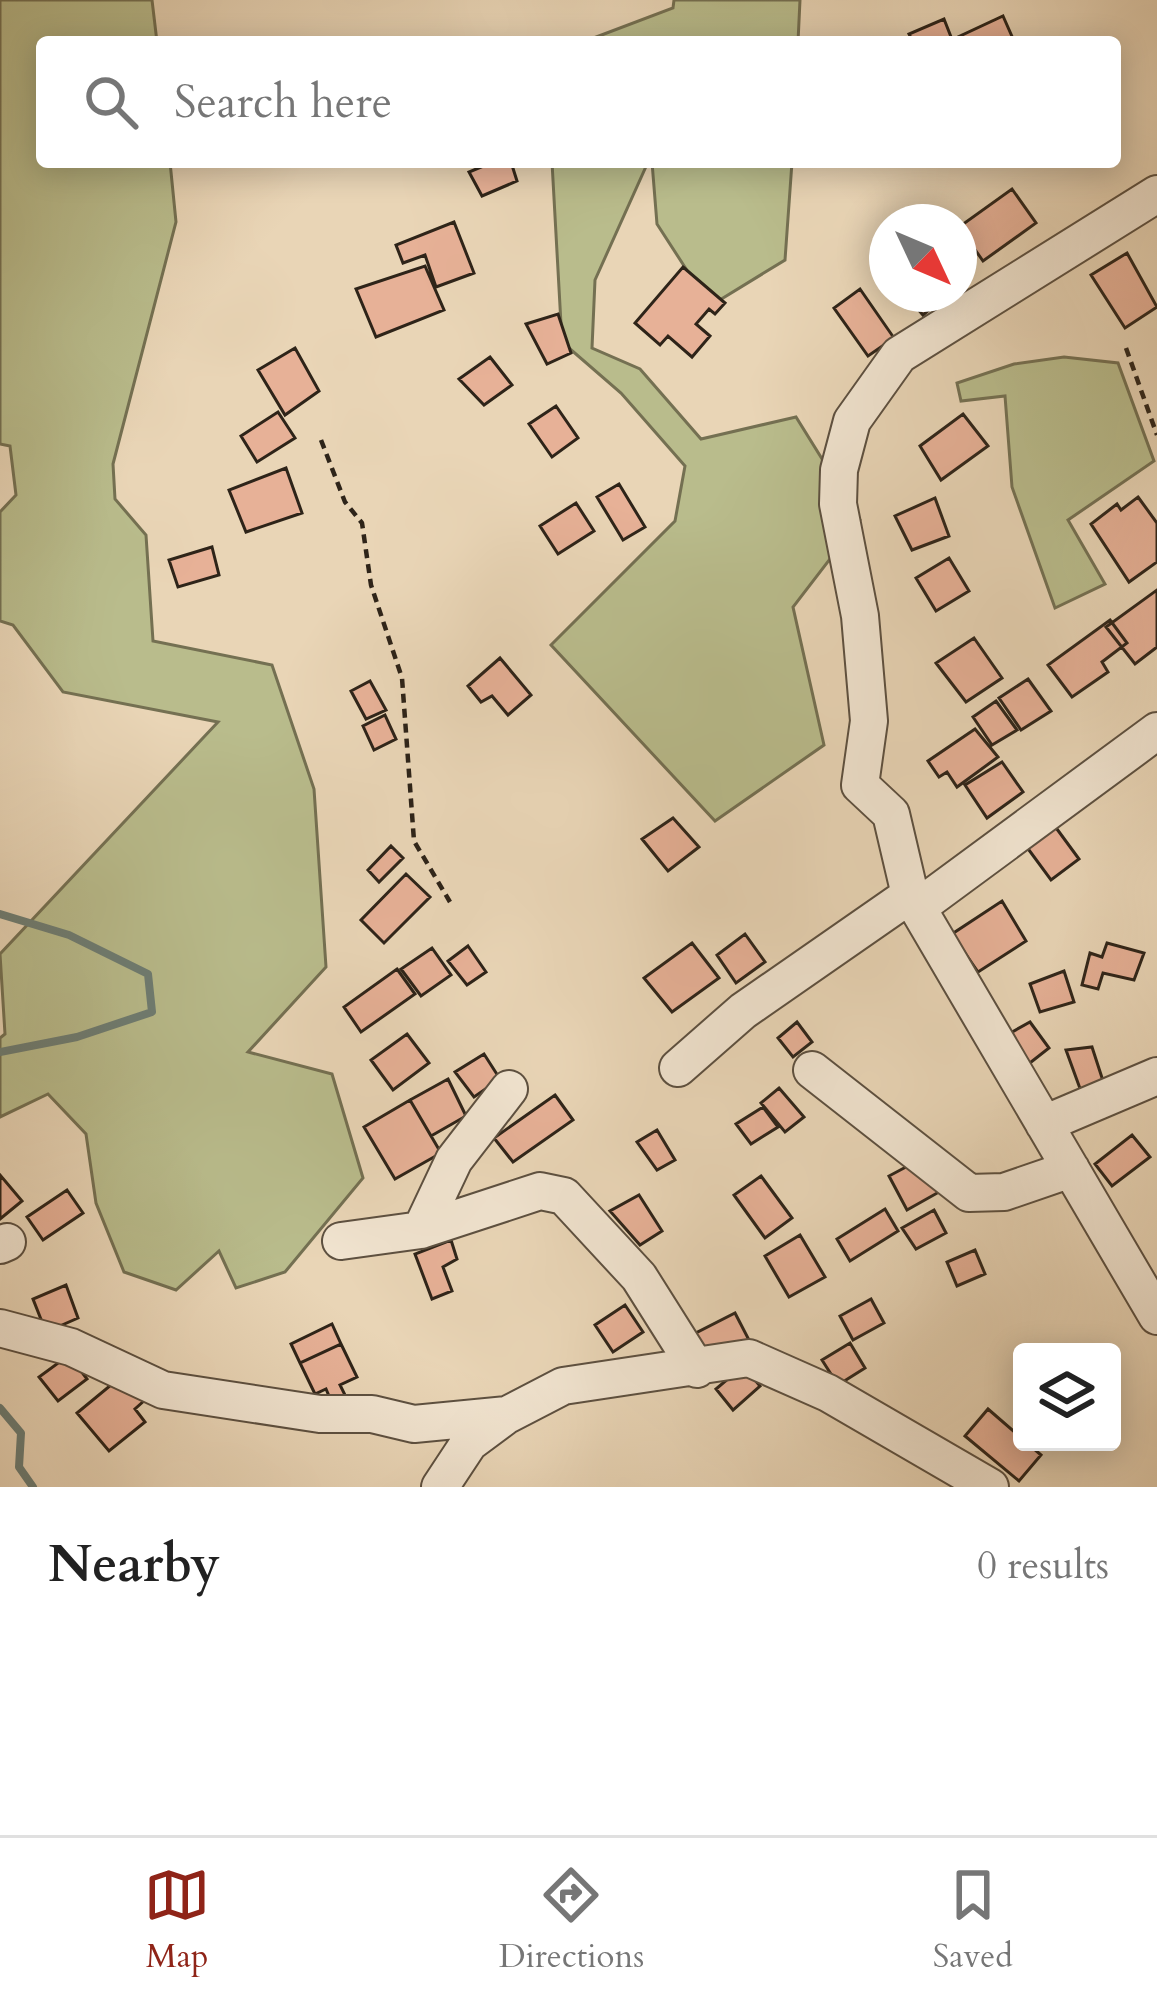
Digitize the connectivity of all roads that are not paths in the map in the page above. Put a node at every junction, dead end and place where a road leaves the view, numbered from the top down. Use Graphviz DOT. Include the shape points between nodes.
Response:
graph roads {
  1 [pos="1157,194"];
  2 [pos="1157,731"];
  3 [pos="913,901"];
  4 [pos="678,1068"];
  5 [pos="812,1070"];
  6 [pos="1157,1076"];
  7 [pos="509,1089"];
  8 [pos="1044,1124"];
  9 [pos="1071,1169"];
  10 [pos="421,1230"];
  11 [pos="341,1241"];
  12 [pos="1157,1316"];
  13 [pos="0,1328"];
  14 [pos="697,1369"];
  15 [pos="507,1415"];
  16 [pos="440,1487"];
  17 [pos="990,1487"];
  1 -- 3 [label="street" via="899,355 852,421 838,505 860,616 869,721 860,785 891,814"];
  2 -- 3 [label="street"];
  3 -- 4 [label="street" via="743,1011"];
  3 -- 8 [label="street"];
  5 -- 9 [label="street" via="969,1192 1004,1192"];
  6 -- 8 [label="street"];
  7 -- 10 [label="street" via="454,1160"];
  8 -- 9 [label="street"];
  9 -- 12 [label="street"];
  10 -- 11 [label="street"];
  10 -- 14 [label="street" via="540,1191 564,1196 639,1277"];
  13 -- 15 [label="street" via="71,1347 163,1390 414,1424"];
  14 -- 15 [label="street" via="563,1386"];
  14 -- 17 [label="street" via="749,1358"];
  15 -- 16 [label="street" via="469,1443"];
}
